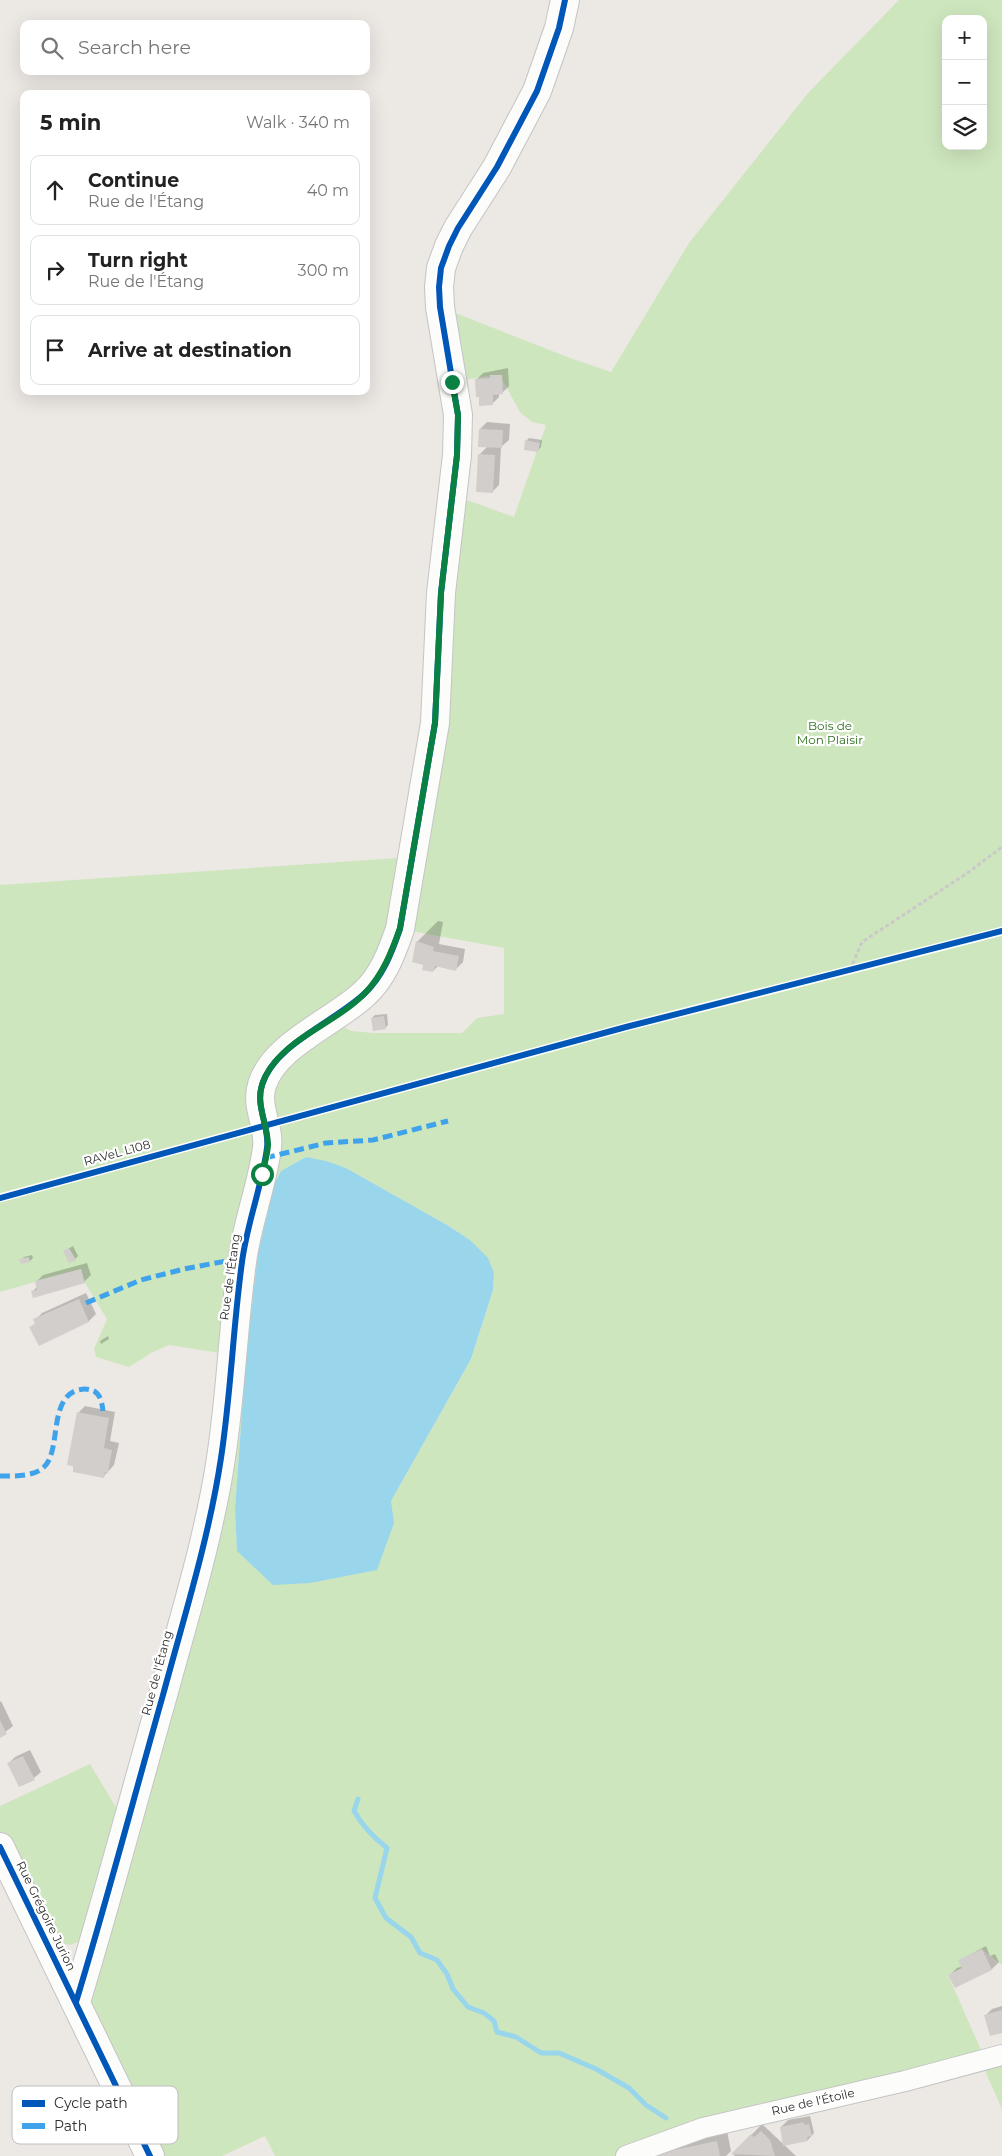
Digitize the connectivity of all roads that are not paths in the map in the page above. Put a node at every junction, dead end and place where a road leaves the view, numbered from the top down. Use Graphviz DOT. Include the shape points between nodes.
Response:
graph roads {
  1 [pos="566,0"];
  2 [pos="0,1847"];
  3 [pos="76,2002"];
  4 [pos="1002,2055"];
  5 [pos="116,2086"];
  6 [pos="144,2144"];
  7 [pos="150,2156"];
  8 [pos="626,2156"];
  1 -- 3 [label="street, Rue de l'Étang" via="537,91 516,134 452,240 440,277 440,307 458,415 457,455 441,593 435,723 400,928 380,975 366,992 287,1049 272,1066 261,1088 260,1110 268,1144 242,1258 218,1480 178,1638"];
  2 -- 3 [label="street, Rue Grégoire Jurion"];
  3 -- 5 [label="street, Rue Grégoire Jurion"];
  4 -- 8 [label="street, Rue de l'Étoile" via="703,2128"];
  6 -- 7 [label="street, Rue Grégoire Jurion"];
}
